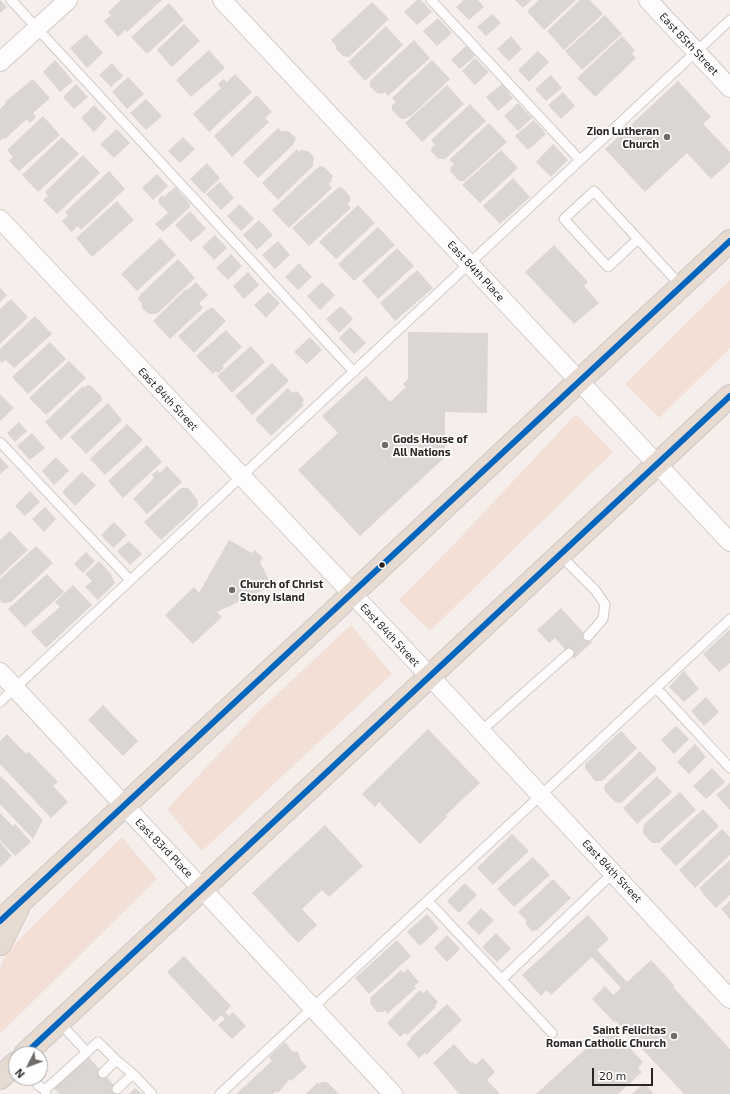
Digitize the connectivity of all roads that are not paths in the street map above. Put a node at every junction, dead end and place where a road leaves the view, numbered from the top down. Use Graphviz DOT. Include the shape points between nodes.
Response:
graph roads {
  1 [pos="11,0"];
  2 [pos="68,0"];
  3 [pos="222,0"];
  4 [pos="432,0"];
  5 [pos="648,0"];
  6 [pos="730,20"];
  7 [pos="37,28"];
  8 [pos="696,52"];
  9 [pos="0,62"];
  10 [pos="730,88"];
  11 [pos="580,160"];
  12 [pos="0,220"];
  13 [pos="638,239"];
  14 [pos="730,241"];
  15 [pos="470,263"];
  16 [pos="681,286"];
  17 [pos="354,372"];
  18 [pos="579,381"];
  19 [pos="730,396"];
  20 [pos="0,442"];
  21 [pos="657,465"];
  22 [pos="242,476"];
  23 [pos="730,542"];
  24 [pos="560,555"];
  25 [pos="130,580"];
  26 [pos="352,594"];
  27 [pos="730,619"];
  28 [pos="588,636"];
  29 [pos="569,653"];
  30 [pos="0,672"];
  31 [pos="430,676"];
  32 [pos="15,688"];
  33 [pos="656,688"];
  34 [pos="0,702"];
  35 [pos="481,731"];
  36 [pos="730,768"];
  37 [pos="541,796"];
  38 [pos="124,805"];
  39 [pos="613,873"];
  40 [pos="203,888"];
  41 [pos="428,901"];
  42 [pos="21,902"];
  43 [pos="0,921"];
  44 [pos="0,944"];
  45 [pos="502,979"];
  46 [pos="730,999"];
  47 [pos="314,1008"];
  48 [pos="59,1022"];
  49 [pos="552,1033"];
  50 [pos="34,1046"];
  51 [pos="87,1052"];
  52 [pos="116,1060"];
  53 [pos="8,1070"];
  54 [pos="102,1072"];
  55 [pos="133,1074"];
  56 [pos="0,1078"];
  57 [pos="117,1089"];
  58 [pos="45,1092"];
  59 [pos="152,1094"];
  60 [pos="220,1094"];
  61 [pos="393,1094"];
  1 -- 7 [label="lane"];
  2 -- 7 [label="street"];
  3 -- 15 [label="street, East 84th Place"];
  4 -- 11 [label="lane"];
  5 -- 8 [label="street, East 85th Street"];
  6 -- 8 [label="lane"];
  7 -- 9 [label="street"];
  7 -- 17 [label="lane"];
  8 -- 10 [label="street, East 85th Street"];
  8 -- 11 [label="lane"];
  11 -- 15 [label="lane"];
  12 -- 22 [label="street, East 84th Street"];
  13 -- 13 [label="lane" via="594,191 564,219 608,267"];
  13 -- 16 [label="lane"];
  14 -- 16 [label="highway"];
  15 -- 17 [label="lane"];
  15 -- 18 [label="street, East 84th Place"];
  16 -- 18 [label="highway"];
  17 -- 22 [label="lane"];
  18 -- 21 [label="street, East 84th Place"];
  18 -- 26 [label="highway"];
  19 -- 21 [label="highway"];
  20 -- 25 [label="lane"];
  21 -- 23 [label="street, East 84th Place"];
  21 -- 24 [label="highway"];
  22 -- 25 [label="lane"];
  22 -- 26 [label="street, East 84th Street"];
  24 -- 28 [label="lane" via="595,590 605,604 603,618"];
  24 -- 31 [label="highway"];
  25 -- 32 [label="lane"];
  26 -- 31 [label="street, East 84th Street"];
  26 -- 38 [label="highway"];
  27 -- 33 [label="lane"];
  29 -- 35 [label="lane"];
  30 -- 32 [label="street, East 83rd Place"];
  31 -- 35 [label="street, East 84th Street"];
  31 -- 40 [label="highway"];
  32 -- 34 [label="lane"];
  32 -- 38 [label="street, East 83rd Place"];
  33 -- 36 [label="lane"];
  33 -- 37 [label="lane"];
  35 -- 37 [label="street, East 84th Street"];
  37 -- 39 [label="street, East 84th Street"];
  37 -- 41 [label="lane"];
  38 -- 40 [label="street, East 83rd Place"];
  38 -- 42 [label="highway"];
  39 -- 45 [label="lane"];
  39 -- 46 [label="street, East 84th Street"];
  40 -- 47 [label="street, East 83rd Place"];
  40 -- 48 [label="highway"];
  41 -- 45 [label="lane"];
  41 -- 47 [label="lane"];
  42 -- 43 [label="highway"];
  42 -- 44 [label="highway"];
  45 -- 49 [label="lane"];
  47 -- 60 [label="lane"];
  47 -- 61 [label="street, East 83rd Place"];
  48 -- 50 [label="highway"];
  48 -- 51 [label="lane"];
  51 -- 52 [label="lane" via="98,1042"];
  51 -- 58 [label="lane"];
  52 -- 54 [label="lane"];
  52 -- 55 [label="lane"];
  53 -- 56 [label="highway"];
  55 -- 57 [label="lane"];
  55 -- 59 [label="lane"];
}
